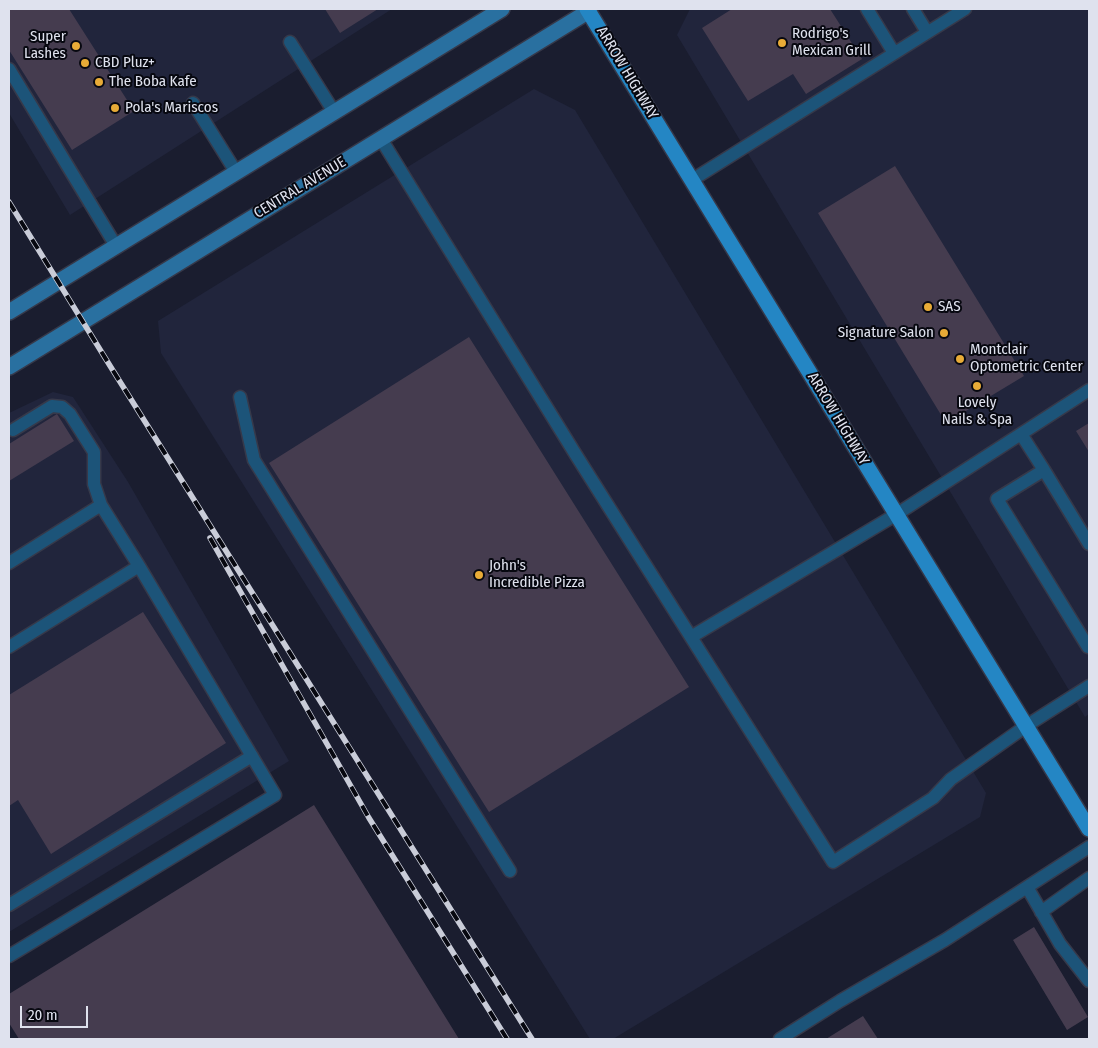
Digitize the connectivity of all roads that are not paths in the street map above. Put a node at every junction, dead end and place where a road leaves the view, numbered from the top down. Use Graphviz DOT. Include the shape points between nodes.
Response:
graph roads {
  1 [pos="502,9"];
  2 [pos="589,9"];
  3 [pos="867,9"];
  4 [pos="913,9"];
  5 [pos="964,9"];
  6 [pos="946,14"];
  7 [pos="928,32"];
  8 [pos="290,42"];
  9 [pos="894,53"];
  10 [pos="9,69"];
  11 [pos="193,103"];
  12 [pos="334,112"];
  13 [pos="381,139"];
  14 [pos="236,172"];
  15 [pos="692,180"];
  16 [pos="116,246"];
  17 [pos="9,312"];
  18 [pos="9,367"];
  19 [pos="1089,390"];
  20 [pos="240,397"];
  21 [pos="13,430"];
  22 [pos="1021,434"];
  23 [pos="1044,470"];
  24 [pos="101,505"];
  25 [pos="897,514"];
  26 [pos="1089,544"];
  27 [pos="9,564"];
  28 [pos="139,566"];
  29 [pos="691,637"];
  30 [pos="1089,646"];
  31 [pos="9,647"];
  32 [pos="1089,686"];
  33 [pos="1026,726"];
  34 [pos="252,756"];
  35 [pos="1089,829"];
  36 [pos="1089,847"];
  37 [pos="510,871"];
  38 [pos="1089,878"];
  39 [pos="1027,887"];
  40 [pos="9,905"];
  41 [pos="1041,912"];
  42 [pos="9,956"];
  43 [pos="1089,981"];
  44 [pos="780,1039"];
  1 -- 12 [label="main road"];
  2 -- 13 [label="main road, CENTRAL AVENUE"];
  2 -- 15 [label="main road, ARROW HIGHWAY"];
  3 -- 9 [label="lane"];
  4 -- 7 [label="lane"];
  5 -- 6 [label="lane"];
  6 -- 7 [label="lane"];
  7 -- 9 [label="lane"];
  8 -- 12 [label="lane"];
  9 -- 15 [label="lane"];
  10 -- 16 [label="lane"];
  11 -- 14 [label="lane"];
  12 -- 14 [label="main road"];
  13 -- 18 [label="main road, CENTRAL AVENUE"];
  13 -- 29 [label="lane"];
  14 -- 16 [label="main road"];
  15 -- 25 [label="main road, ARROW HIGHWAY"];
  16 -- 17 [label="main road"];
  19 -- 22 [label="lane"];
  20 -- 37 [label="lane" via="254,460"];
  21 -- 24 [label="lane" via="52,406 62,407 94,452 94,484"];
  22 -- 23 [label="lane"];
  22 -- 25 [label="lane"];
  23 -- 26 [label="lane"];
  23 -- 30 [label="lane" via="997,499"];
  24 -- 27 [label="lane"];
  24 -- 28 [label="lane"];
  25 -- 29 [label="lane"];
  25 -- 33 [label="main road, ARROW HIGHWAY"];
  28 -- 31 [label="lane"];
  28 -- 34 [label="lane"];
  29 -- 33 [label="lane" via="833,862 933,798 951,779"];
  32 -- 33 [label="lane"];
  33 -- 35 [label="main road, ARROW HIGHWAY"];
  34 -- 40 [label="lane"];
  34 -- 42 [label="lane" via="275,794"];
  36 -- 39 [label="lane"];
  38 -- 41 [label="lane"];
  39 -- 41 [label="lane"];
  39 -- 44 [label="lane"];
  41 -- 43 [label="lane" via="1060,944"];
}
